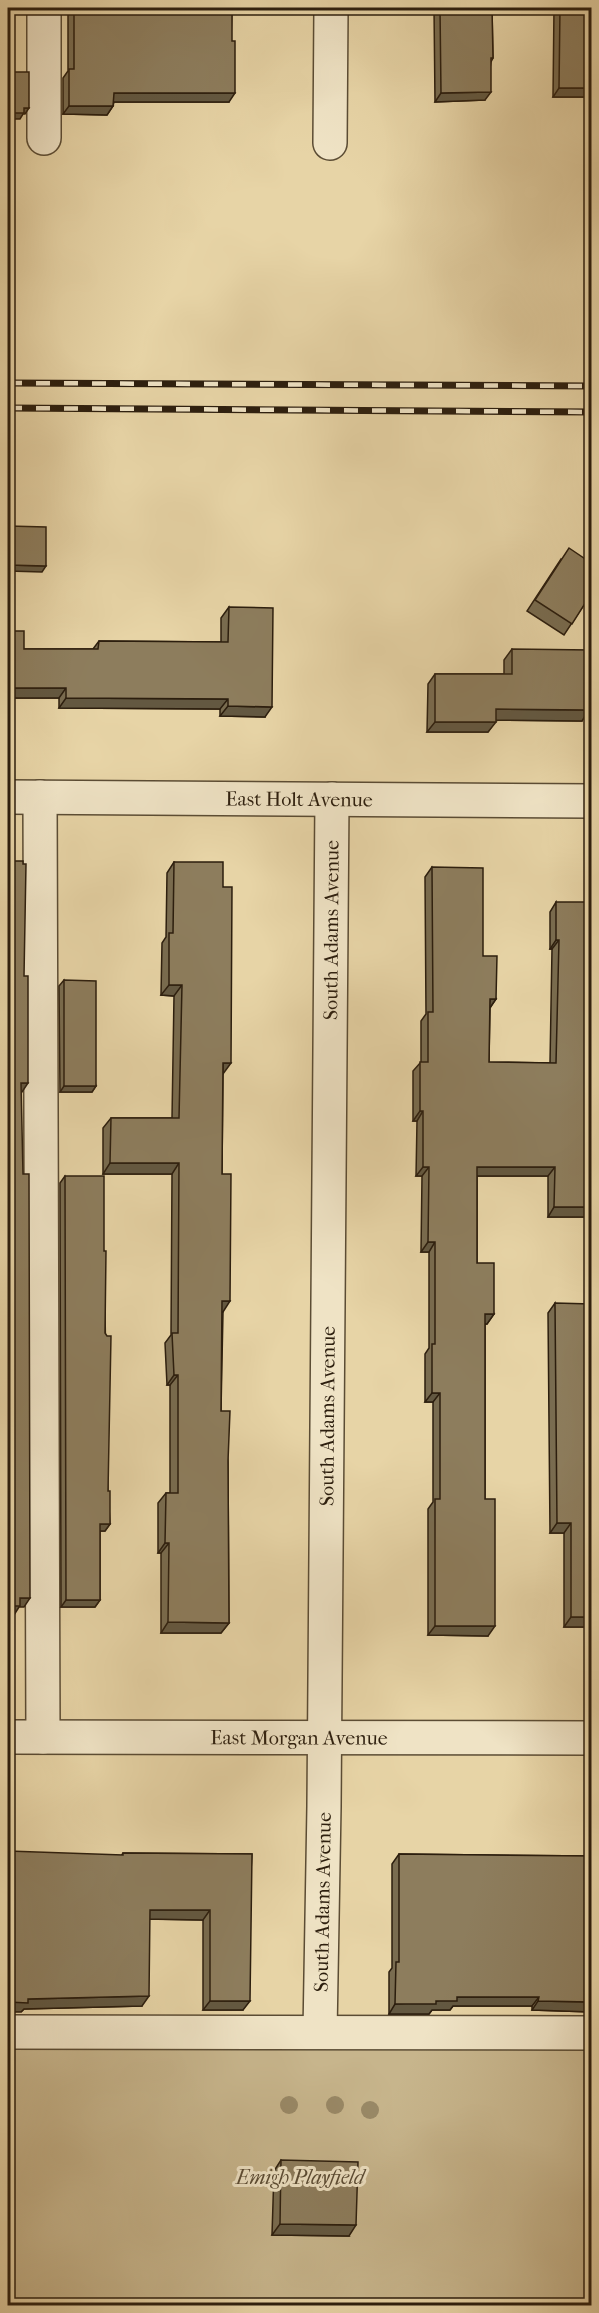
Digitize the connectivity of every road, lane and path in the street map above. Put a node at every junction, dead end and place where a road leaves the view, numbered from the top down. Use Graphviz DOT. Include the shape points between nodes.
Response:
graph roads {
  1 [pos="44,8"];
  2 [pos="331,8"];
  3 [pos="44,138"];
  4 [pos="330,143"];
  5 [pos="8,797"];
  6 [pos="40,797"];
  7 [pos="332,799"];
  8 [pos="591,801"];
  9 [pos="8,1737"];
  10 [pos="43,1737"];
  11 [pos="324,1737"];
  12 [pos="591,1737"];
  13 [pos="8,2032"];
  14 [pos="320,2032"];
  15 [pos="591,2033"];
  1 -- 3 [label="street"];
  2 -- 4 [label="street"];
  5 -- 6 [label="street, East Holt Avenue"];
  6 -- 7 [label="street, East Holt Avenue"];
  6 -- 10 [label="street"];
  7 -- 8 [label="street, East Holt Avenue"];
  7 -- 11 [label="street, South Adams Avenue"];
  9 -- 10 [label="street, East Morgan Avenue"];
  10 -- 11 [label="street, East Morgan Avenue"];
  11 -- 12 [label="street, East Morgan Avenue"];
  11 -- 14 [label="street, South Adams Avenue"];
  13 -- 14 [label="street"];
  14 -- 15 [label="street"];
}
